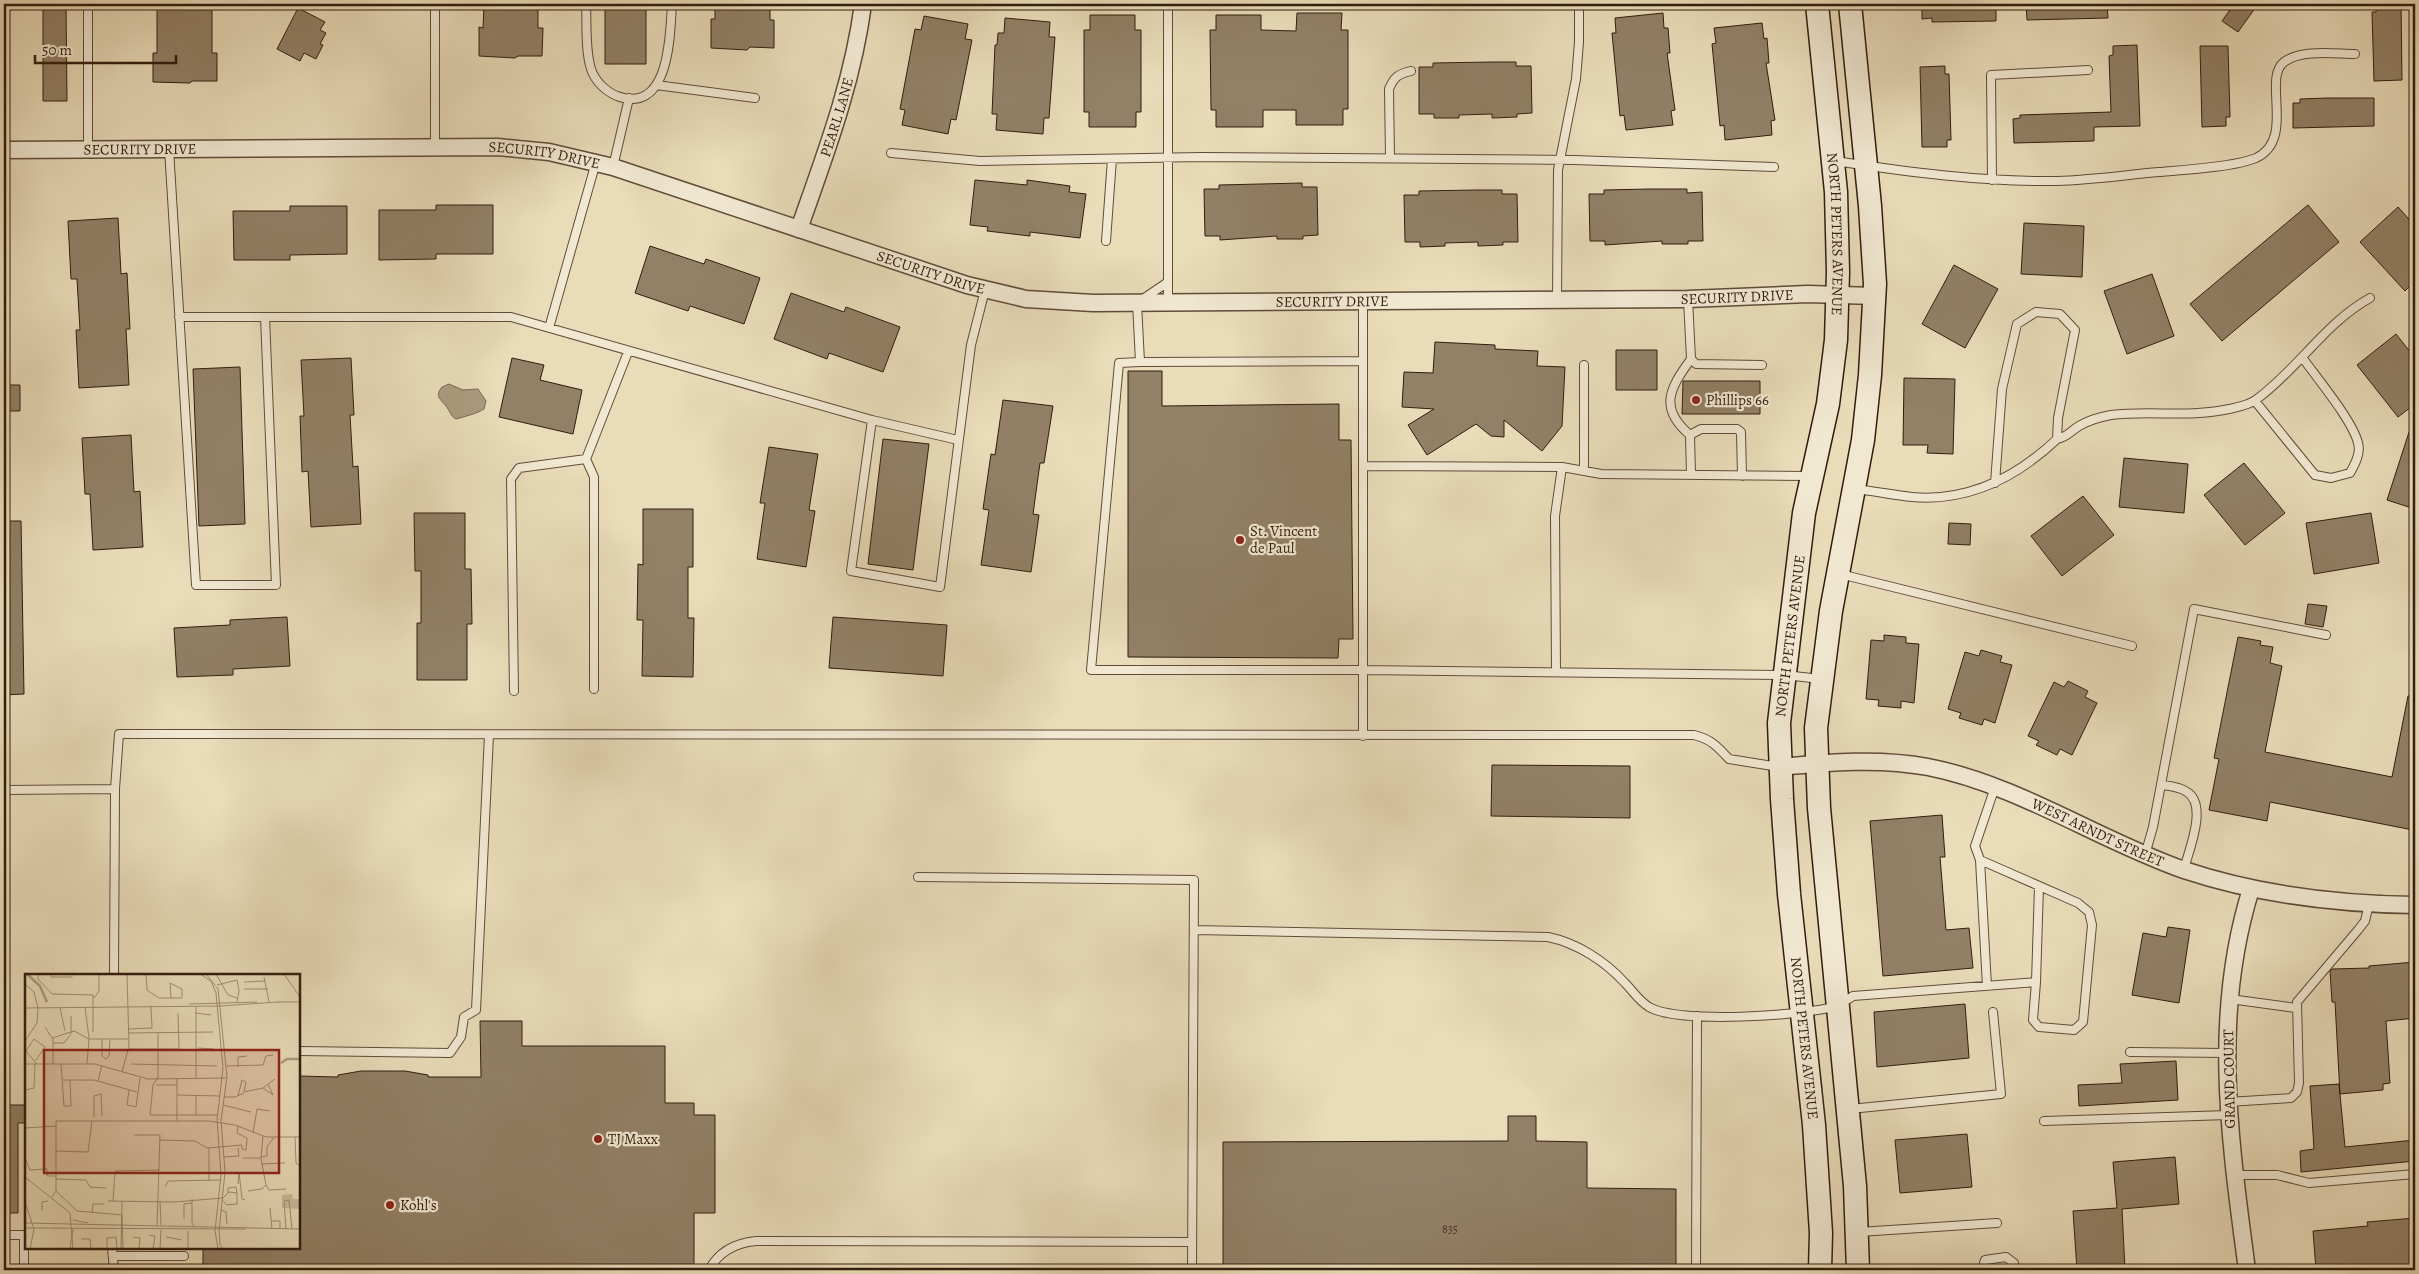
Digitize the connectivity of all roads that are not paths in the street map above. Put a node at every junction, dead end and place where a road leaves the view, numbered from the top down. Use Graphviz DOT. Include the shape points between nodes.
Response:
graph roads {
  1 [pos="88,4"];
  2 [pos="435,4"];
  3 [pos="586,4"];
  4 [pos="672,4"];
  5 [pos="863,4"];
  6 [pos="1168,4"];
  7 [pos="1579,4"];
  8 [pos="1817,4"];
  9 [pos="1850,4"];
  10 [pos="2355,54"];
  11 [pos="2088,70"];
  12 [pos="1410,71"];
  13 [pos="656,85"];
  14 [pos="629,98"];
  15 [pos="755,98"];
  16 [pos="435,147"];
  17 [pos="169,149"];
  18 [pos="4,150"];
  19 [pos="88,150"];
  20 [pos="891,153"];
  21 [pos="1168,158"];
  22 [pos="1390,158"];
  23 [pos="1112,159"];
  24 [pos="1561,160"];
  25 [pos="1833,160"];
  26 [pos="596,162"];
  27 [pos="1866,165"];
  28 [pos="613,167"];
  29 [pos="1774,167"];
  30 [pos="1992,180"];
  31 [pos="800,229"];
  32 [pos="1106,241"];
  33 [pos="1168,282"];
  34 [pos="985,290"];
  35 [pos="1874,296"];
  36 [pos="1837,297"];
  37 [pos="2370,298"];
  38 [pos="1688,299"];
  39 [pos="1557,300"];
  40 [pos="1363,301"];
  41 [pos="1137,303"];
  42 [pos="1168,303"];
  43 [pos="179,317"];
  44 [pos="264,317"];
  45 [pos="549,328"];
  46 [pos="628,352"];
  47 [pos="2302,357"];
  48 [pos="1691,359"];
  49 [pos="1140,362"];
  50 [pos="1363,362"];
  51 [pos="1584,365"];
  52 [pos="1762,365"];
  53 [pos="2255,401"];
  54 [pos="872,420"];
  55 [pos="1690,435"];
  56 [pos="2057,439"];
  57 [pos="958,440"];
  58 [pos="586,459"];
  59 [pos="1363,466"];
  60 [pos="1562,467"];
  61 [pos="1584,471"];
  62 [pos="1691,475"];
  63 [pos="1742,476"];
  64 [pos="1812,476"];
  65 [pos="1995,483"];
  66 [pos="1853,488"];
  67 [pos="1838,574"];
  68 [pos="2326,635"];
  69 [pos="2132,646"];
  70 [pos="1363,670"];
  71 [pos="1556,672"];
  72 [pos="1785,675"];
  73 [pos="1822,679"];
  74 [pos="594,689"];
  75 [pos="514,691"];
  76 [pos="489,735"];
  77 [pos="1363,736"];
  78 [pos="1817,763"];
  79 [pos="1781,767"];
  80 [pos="2161,785"];
  81 [pos="1995,787"];
  82 [pos="115,789"];
  83 [pos="4,790"];
  84 [pos="2144,855"];
  85 [pos="1980,860"];
  86 [pos="2184,870"];
  87 [pos="918,877"];
  88 [pos="2039,886"];
  89 [pos="2251,889"];
  90 [pos="2369,904"];
  91 [pos="2415,904"];
  92 [pos="1194,930"];
  93 [pos="114,974"];
  94 [pos="2036,982"];
  95 [pos="1987,986"];
  96 [pos="2230,1000"];
  97 [pos="1838,1006"];
  98 [pos="2296,1008"];
  99 [pos="1802,1011"];
  100 [pos="1993,1012"];
  101 [pos="1697,1016"];
  102 [pos="300,1051"];
  103 [pos="2130,1052"];
  104 [pos="2227,1053"];
  105 [pos="2227,1108"];
  106 [pos="1848,1110"];
  107 [pos="2044,1121"];
  108 [pos="2415,1174"];
  109 [pos="2234,1175"];
  110 [pos="1997,1223"];
  111 [pos="1857,1232"];
  112 [pos="4,1235"];
  113 [pos="1192,1242"];
  114 [pos="112,1252"];
  115 [pos="184,1256"];
  116 [pos="24,1270"];
  117 [pos="114,1270"];
  118 [pos="709,1270"];
  119 [pos="1192,1270"];
  120 [pos="1696,1270"];
  121 [pos="1820,1270"];
  122 [pos="1858,1270"];
  123 [pos="1982,1270"];
  124 [pos="2015,1270"];
  125 [pos="2247,1270"];
  1 -- 19 [label="lane"];
  2 -- 16 [label="lane"];
  3 -- 14 [label="lane" via="590,63 594,75 610,93"];
  4 -- 13 [label="lane" via="666,63"];
  5 -- 31 [label="street, PEARL LANE" via="847,85"];
  6 -- 21 [label="lane"];
  7 -- 24 [label="lane" via="1576,78"];
  8 -- 25 [label="main road, NORTH PETERS AVENUE"];
  9 -- 27 [label="main road"];
  10 -- 30 [label="lane" via="2309,55 2291,59 2281,66 2277,77 2274,137 2265,152 2254,159 2190,170 2098,178"];
  11 -- 30 [label="lane" via="1991,75"];
  12 -- 22 [label="lane" via="1393,80 1389,89"];
  13 -- 14 [label="lane" via="641,96"];
  13 -- 15 [label="lane"];
  14 -- 28 [label="lane"];
  16 -- 17 [label="street, SECURITY DRIVE"];
  16 -- 26 [label="street, SECURITY DRIVE" via="523,149"];
  17 -- 19 [label="street, SECURITY DRIVE"];
  17 -- 43 [label="lane"];
  18 -- 19 [label="street, SECURITY DRIVE"];
  20 -- 23 [label="lane" via="980,161"];
  21 -- 22 [label="lane"];
  21 -- 23 [label="lane"];
  21 -- 33 [label="lane"];
  22 -- 24 [label="lane"];
  23 -- 32 [label="lane"];
  24 -- 29 [label="lane"];
  24 -- 39 [label="lane" via="1558,170"];
  25 -- 27 [label="lane"];
  25 -- 36 [label="main road, NORTH PETERS AVENUE"];
  26 -- 28 [label="street, SECURITY DRIVE"];
  26 -- 45 [label="lane"];
  27 -- 30 [label="lane"];
  27 -- 35 [label="main road"];
  28 -- 31 [label="street, SECURITY DRIVE"];
  31 -- 34 [label="street, SECURITY DRIVE"];
  33 -- 41 [label="lane"];
  33 -- 42 [label="lane"];
  34 -- 41 [label="street, SECURITY DRIVE" via="1026,299"];
  34 -- 57 [label="lane" via="971,345"];
  35 -- 36 [label="street, SECURITY DRIVE"];
  35 -- 66 [label="main road" via="1863,440"];
  36 -- 38 [label="street, SECURITY DRIVE" via="1808,294"];
  36 -- 64 [label="main road, NORTH PETERS AVENUE" via="1836,340 1828,404"];
  37 -- 47 [label="lane" via="2337,322"];
  38 -- 39 [label="street, SECURITY DRIVE"];
  38 -- 48 [label="lane"];
  39 -- 40 [label="street, SECURITY DRIVE"];
  40 -- 42 [label="street, SECURITY DRIVE"];
  40 -- 50 [label="lane"];
  41 -- 42 [label="street, SECURITY DRIVE"];
  41 -- 49 [label="lane"];
  43 -- 44 [label="lane"];
  43 -- 44 [label="lane" via="196,585 276,585"];
  44 -- 45 [label="lane" via="511,317"];
  45 -- 46 [label="lane"];
  46 -- 54 [label="lane"];
  46 -- 58 [label="lane"];
  47 -- 53 [label="lane"];
  47 -- 53 [label="lane" via="2359,444 2350,473 2332,478 2315,475"];
  48 -- 52 [label="lane" via="1702,366"];
  48 -- 55 [label="lane" via="1674,383 1670,399 1671,410 1680,427"];
  49 -- 50 [label="lane"];
  49 -- 70 [label="lane" via="1119,363 1091,670"];
  50 -- 59 [label="lane"];
  51 -- 61 [label="lane"];
  53 -- 56 [label="lane" via="2197,414 2126,414 2096,418 2063,439"];
  54 -- 57 [label="lane"];
  54 -- 57 [label="lane" via="851,571 940,587"];
  55 -- 62 [label="lane"];
  55 -- 63 [label="lane" via="1701,430 1741,432"];
  56 -- 65 [label="lane" via="2024,468"];
  56 -- 65 [label="lane" via="2075,330 2060,314 2036,312 2017,324 2002,390"];
  58 -- 74 [label="lane" via="594,477"];
  58 -- 75 [label="lane" via="519,468 511,478"];
  59 -- 60 [label="lane"];
  59 -- 70 [label="lane"];
  60 -- 61 [label="lane"];
  60 -- 71 [label="lane" via="1555,516"];
  61 -- 62 [label="lane"];
  62 -- 63 [label="lane"];
  63 -- 64 [label="lane"];
  64 -- 72 [label="main road, NORTH PETERS AVENUE" via="1804,514"];
  65 -- 66 [label="lane" via="1967,493 1937,497 1912,497"];
  66 -- 67 [label="main road"];
  67 -- 69 [label="lane"];
  67 -- 73 [label="main road"];
  68 -- 80 [label="lane" via="2194,608"];
  70 -- 71 [label="lane"];
  70 -- 77 [label="lane"];
  71 -- 72 [label="lane"];
  72 -- 73 [label="lane"];
  72 -- 79 [label="main road, NORTH PETERS AVENUE" via="1780,723"];
  73 -- 78 [label="main road" via="1816,728"];
  76 -- 77 [label="lane"];
  76 -- 82 [label="lane" via="119,734"];
  76 -- 102 [label="lane" via="476,1010 464,1017 461,1037 450,1053"];
  77 -- 79 [label="lane" via="1694,735 1712,741 1729,759"];
  78 -- 79 [label="street, WEST ARNDT STREET"];
  78 -- 81 [label="street, WEST ARNDT STREET" via="1895,762 1955,774"];
  78 -- 97 [label="main road"];
  79 -- 99 [label="main road, NORTH PETERS AVENUE" via="1789,894"];
  80 -- 84 [label="lane"];
  80 -- 86 [label="lane" via="2188,792 2197,808"];
  81 -- 84 [label="street, WEST ARNDT STREET"];
  81 -- 85 [label="lane" via="1975,846"];
  82 -- 83 [label="lane"];
  82 -- 93 [label="lane"];
  84 -- 86 [label="street, WEST ARNDT STREET"];
  85 -- 88 [label="lane"];
  85 -- 95 [label="lane"];
  86 -- 89 [label="street, WEST ARNDT STREET"];
  87 -- 92 [label="lane" via="1194,880"];
  88 -- 94 [label="lane"];
  88 -- 94 [label="lane" via="2078,903 2089,912 2092,924 2082,1022 2074,1030 2039,1028 2033,1020"];
  89 -- 90 [label="street, WEST ARNDT STREET"];
  89 -- 96 [label="street, GRAND COURT"];
  90 -- 91 [label="street, WEST ARNDT STREET"];
  90 -- 98 [label="lane" via="2364,921 2300,998"];
  92 -- 101 [label="lane" via="1548,936 1571,944 1603,963 1653,1009 1670,1015"];
  92 -- 113 [label="lane"];
  94 -- 95 [label="lane"];
  95 -- 97 [label="lane" via="1853,996"];
  96 -- 98 [label="lane"];
  96 -- 104 [label="street, GRAND COURT"];
  97 -- 99 [label="lane"];
  97 -- 106 [label="main road"];
  98 -- 105 [label="lane" via="2297,1092 2291,1098"];
  99 -- 101 [label="lane" via="1730,1017"];
  99 -- 121 [label="main road, NORTH PETERS AVENUE" via="1815,1135"];
  100 -- 106 [label="lane" via="2001,1094"];
  101 -- 120 [label="lane"];
  103 -- 104 [label="lane"];
  104 -- 105 [label="street, GRAND COURT"];
  105 -- 107 [label="lane"];
  105 -- 109 [label="street, GRAND COURT"];
  106 -- 111 [label="main road"];
  108 -- 109 [label="lane" via="2309,1183 2278,1175"];
  109 -- 125 [label="street, GRAND COURT"];
  110 -- 111 [label="lane"];
  111 -- 122 [label="main road"];
  112 -- 116 [label="lane" via="24,1235"];
  113 -- 118 [label="lane" via="756,1241 730,1247"];
  113 -- 119 [label="lane"];
  114 -- 115 [label="lane"];
  114 -- 117 [label="lane"];
  123 -- 124 [label="lane" via="1985,1260 2006,1257 2014,1263"];
}
